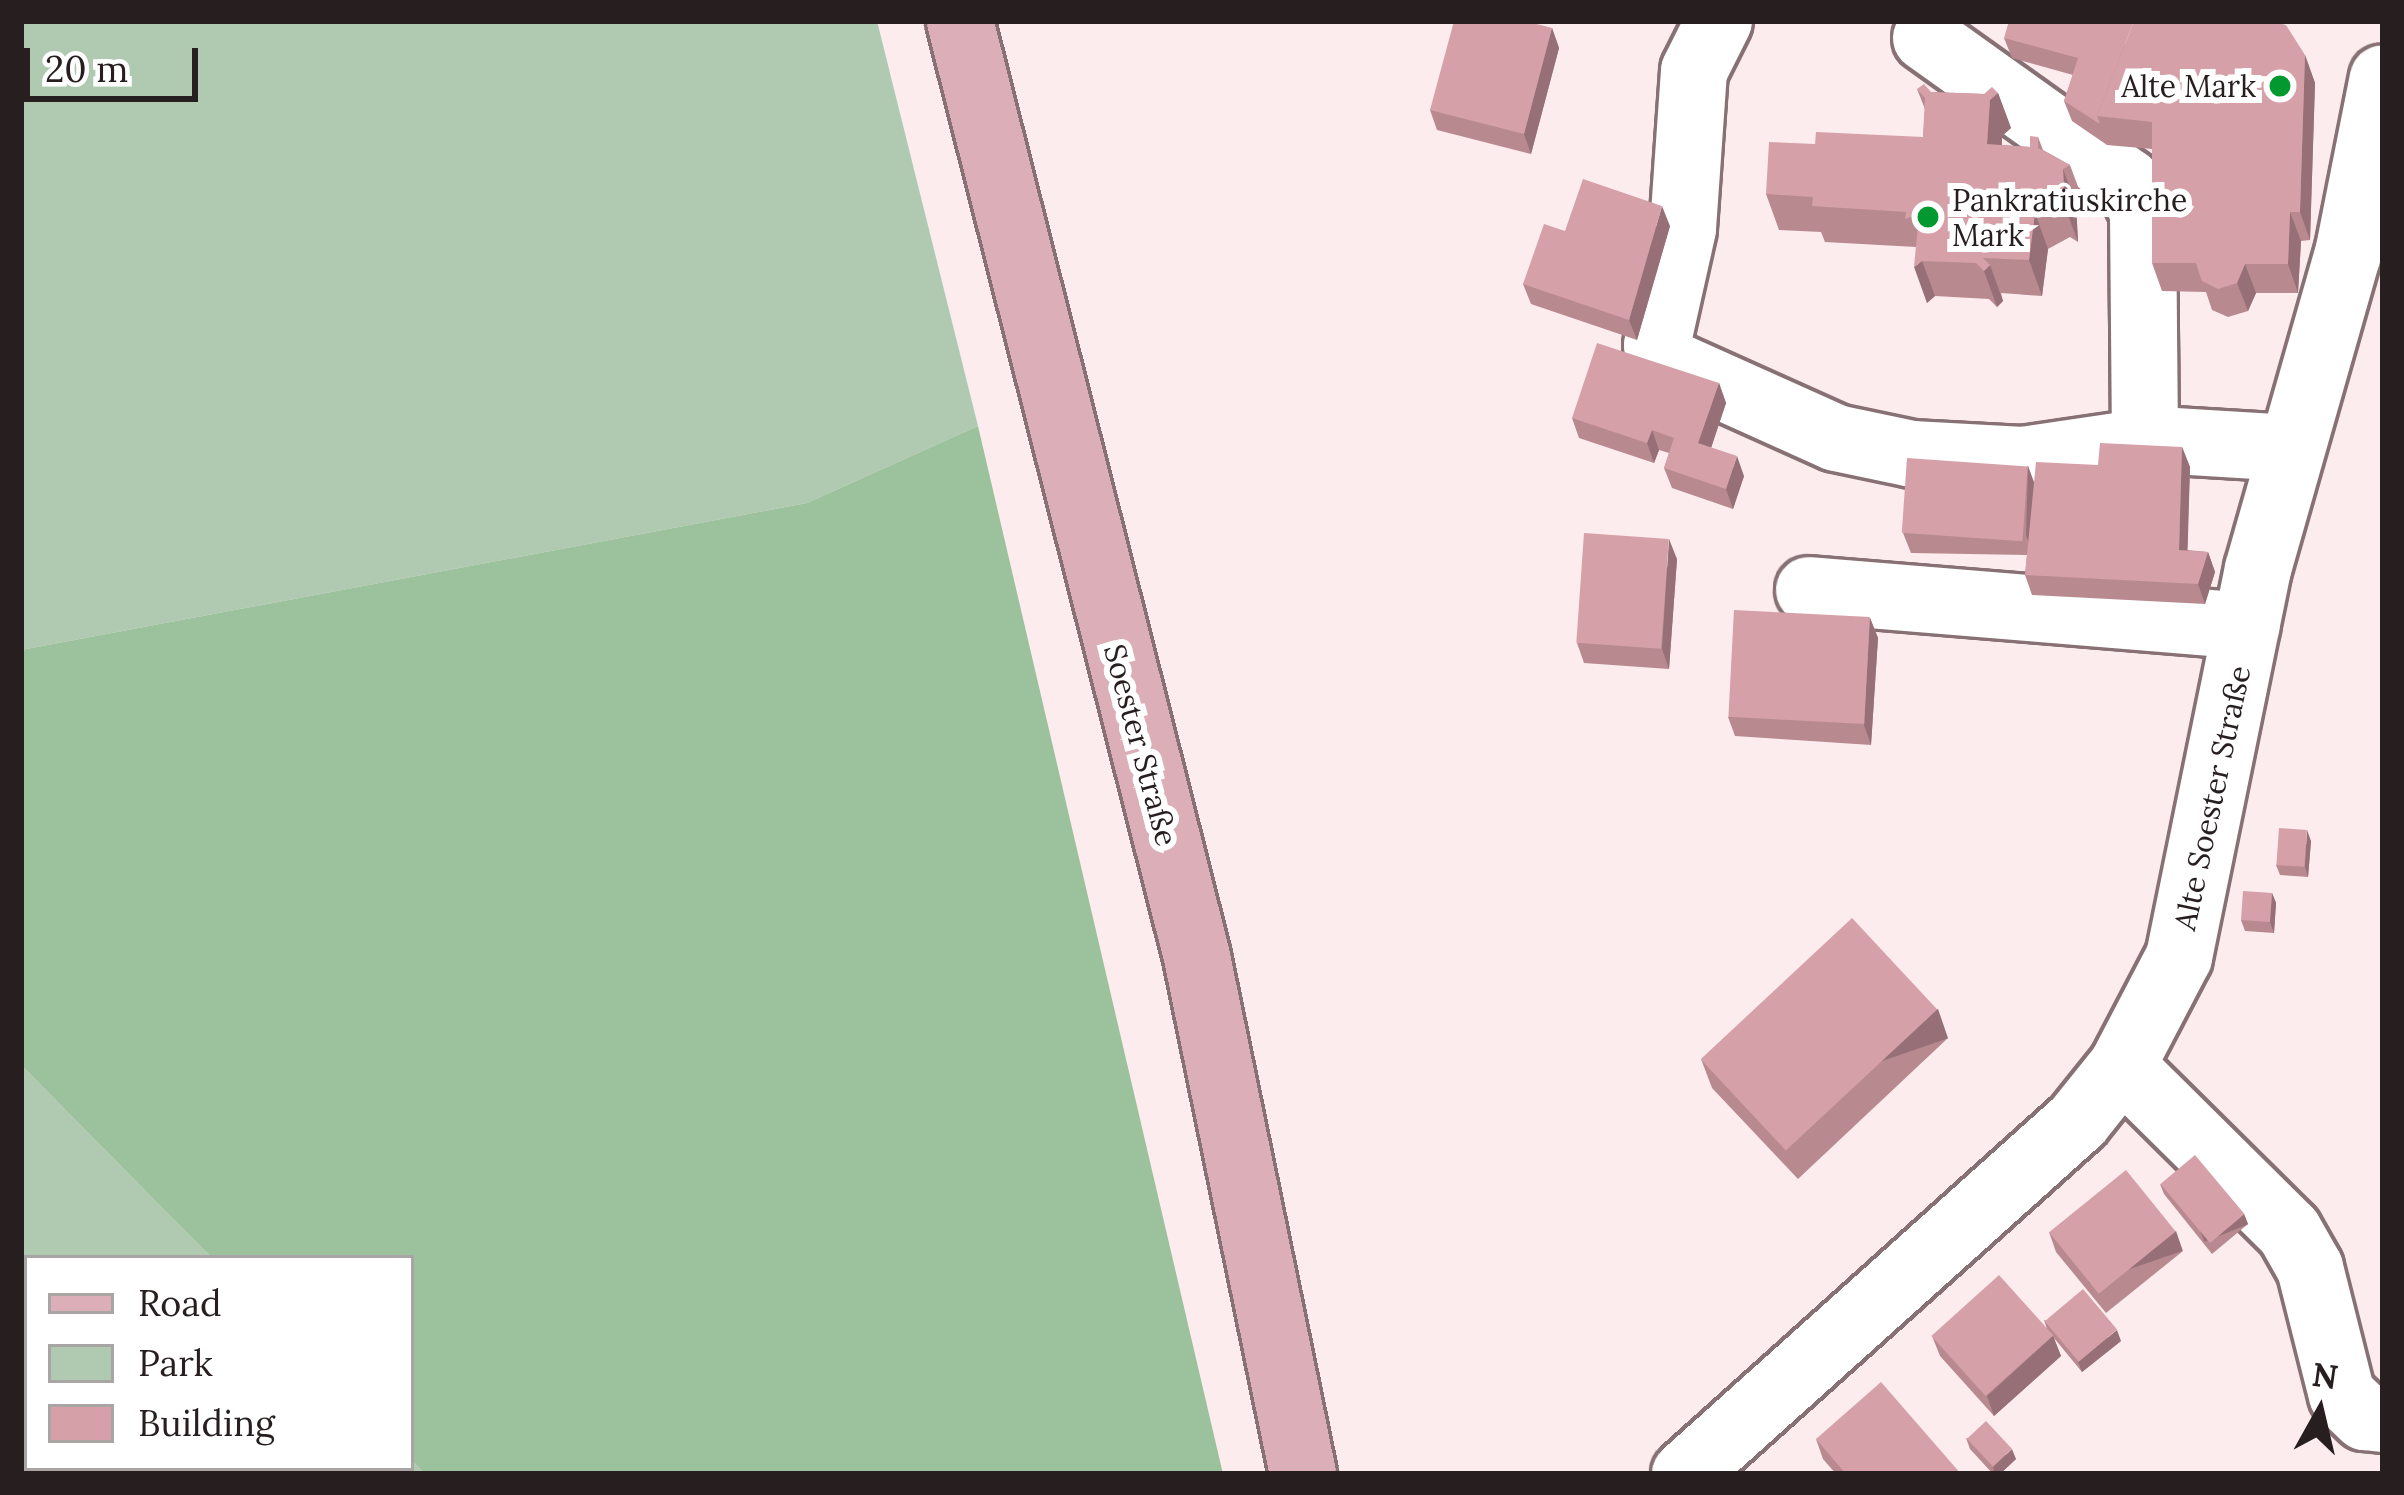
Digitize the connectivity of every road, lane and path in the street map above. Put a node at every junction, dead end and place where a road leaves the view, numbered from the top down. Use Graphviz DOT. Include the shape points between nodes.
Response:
graph roads {
  1 [pos="960,21"];
  2 [pos="1719,21"];
  3 [pos="1925,38"];
  4 [pos="2383,78"];
  5 [pos="2145,442"];
  6 [pos="2290,448"];
  7 [pos="1809,590"];
  8 [pos="2247,626"];
  9 [pos="2122,1066"];
  10 [pos="2383,1419"];
  11 [pos="1303,1474"];
  12 [pos="1685,1474"];
  1 -- 11 [label="main road, Soester Straße" via="1197,957"];
  2 -- 5 [label="street" via="1694,71 1683,229 1657,344 1667,362 1836,438 1912,454 2023,460"];
  3 -- 5 [label="street" via="2128,182 2143,212"];
  4 -- 6 [label="street, Alte Soester Straße" via="2348,254"];
  5 -- 6 [label="street"];
  6 -- 8 [label="street, Alte Soester Straße"];
  7 -- 8 [label="street"];
  8 -- 9 [label="street, Alte Soester Straße" via="2179,957"];
  9 -- 10 [label="street" via="2289,1231 2310,1268 2342,1395 2365,1417"];
  9 -- 12 [label="street, Alte Soester Straße" via="2022,1175"];
}
